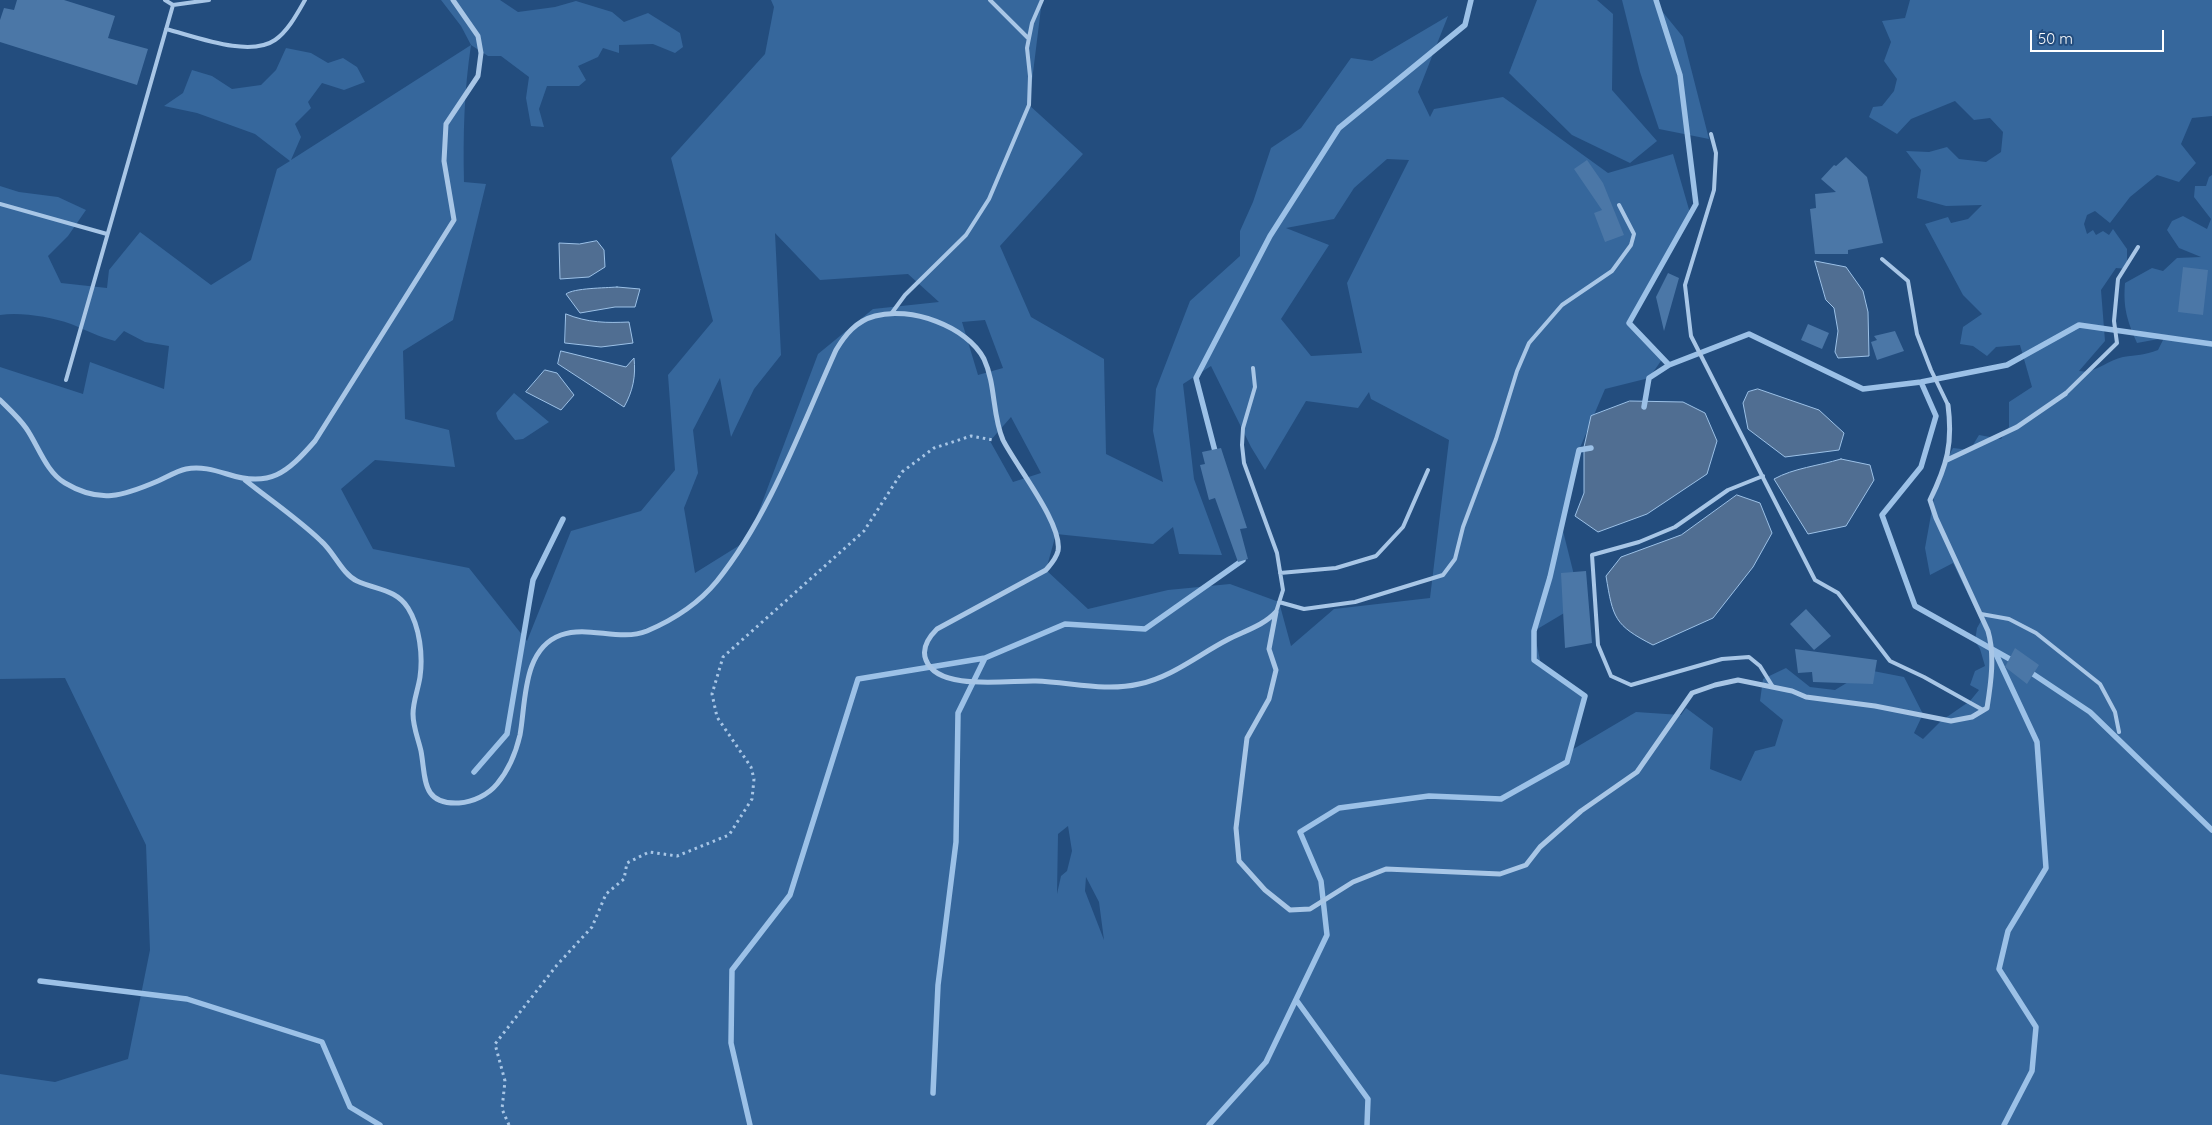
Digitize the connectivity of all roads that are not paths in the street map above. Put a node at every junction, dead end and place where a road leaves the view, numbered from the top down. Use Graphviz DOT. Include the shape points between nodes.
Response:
graph roads {
  1 [pos="166,0"];
  2 [pos="210,0"];
  3 [pos="305,0"];
  4 [pos="453,0"];
  5 [pos="990,0"];
  6 [pos="1042,0"];
  7 [pos="173,6"];
  8 [pos="166,29"];
  9 [pos="1028,38"];
  10 [pos="1711,134"];
  11 [pos="0,204"];
  12 [pos="1620,205"];
  13 [pos="107,234"];
  14 [pos="2138,247"];
  15 [pos="1882,259"];
  16 [pos="891,314"];
  17 [pos="1253,368"];
  18 [pos="66,380"];
  19 [pos="2065,394"];
  20 [pos="0,400"];
  21 [pos="1948,405"];
  22 [pos="1947,460"];
  23 [pos="1428,470"];
  24 [pos="1763,476"];
  25 [pos="245,480"];
  26 [pos="1280,573"];
  27 [pos="1279,602"];
  28 [pos="1276,612"];
  29 [pos="1981,614"];
  30 [pos="1773,687"];
  31 [pos="1983,710"];
  32 [pos="2119,732"];
  1 -- 7 [label="lane"];
  2 -- 7 [label="lane"];
  3 -- 8 [label="lane" via="285,31 273,41 259,46 223,43"];
  4 -- 25 [label="street" via="478,36 481,53 478,76 446,124 444,162 454,220 315,441 288,469 269,478"];
  5 -- 9 [label="lane"];
  6 -- 9 [label="lane"];
  7 -- 8 [label="lane"];
  8 -- 13 [label="lane"];
  9 -- 16 [label="lane" via="1029,105 989,199 966,235 905,295"];
  10 -- 24 [label="lane" via="1716,153 1714,190 1684,285 1691,336"];
  11 -- 13 [label="lane"];
  12 -- 27 [label="lane" via="1634,234 1631,245 1612,271 1562,305 1529,344 1463,527 1456,559 1443,575 1354,602 1304,609"];
  13 -- 18 [label="lane"];
  14 -- 19 [label="lane" via="2118,279 2114,321 2117,343"];
  15 -- 21 [label="lane" via="1908,281 1917,334"];
  16 -- 25 [label="street" via="874,316 858,323 846,334 766,502 716,582 690,606 640,633 626,636 574,632 549,643 530,673 520,736 508,766 493,789 464,802 438,800 426,785 413,717 420,678 420,653 408,608 394,594 354,580 320,539"];
  16 -- 28 [label="street" via="934,321 969,338 984,360 991,378 1002,438 1049,516 1058,549 1055,560 1046,570 936,629 928,638 925,656 936,672 961,681 1035,681 1102,687 1133,685 1176,670 1264,623"];
  17 -- 26 [label="lane" via="1254,387 1243,428 1244,463 1277,554"];
  19 -- 22 [label="street" via="2017,427"];
  20 -- 25 [label="street" via="25,426 52,472 80,491 115,497 186,469 197,468"];
  21 -- 22 [label="street" via="1952,431"];
  22 -- 29 [label="street" via="1930,500"];
  23 -- 26 [label="lane" via="1403,527 1376,556 1336,568"];
  24 -- 30 [label="lane" via="1728,490 1674,527 1592,556 1594,600 1598,645 1611,676 1631,685 1722,659 1749,657 1760,666"];
  24 -- 31 [label="lane" via="1815,580 1838,593 1890,661"];
  26 -- 27 [label="lane" via="1283,590"];
  27 -- 28 [label="lane"];
  28 -- 30 [label="street" via="1270,649 1276,670 1268,699 1247,738 1236,828 1239,861 1265,890 1290,910 1310,909 1353,882 1386,869 1500,874 1526,865 1540,847 1581,811 1637,772 1692,693 1738,680"];
  29 -- 31 [label="street" via="1991,640 1991,686 1987,708"];
  29 -- 32 [label="lane" via="2009,618 2036,633 2100,684 2116,712"];
  30 -- 31 [label="street" via="1806,697 1951,721 1972,717"];
}
